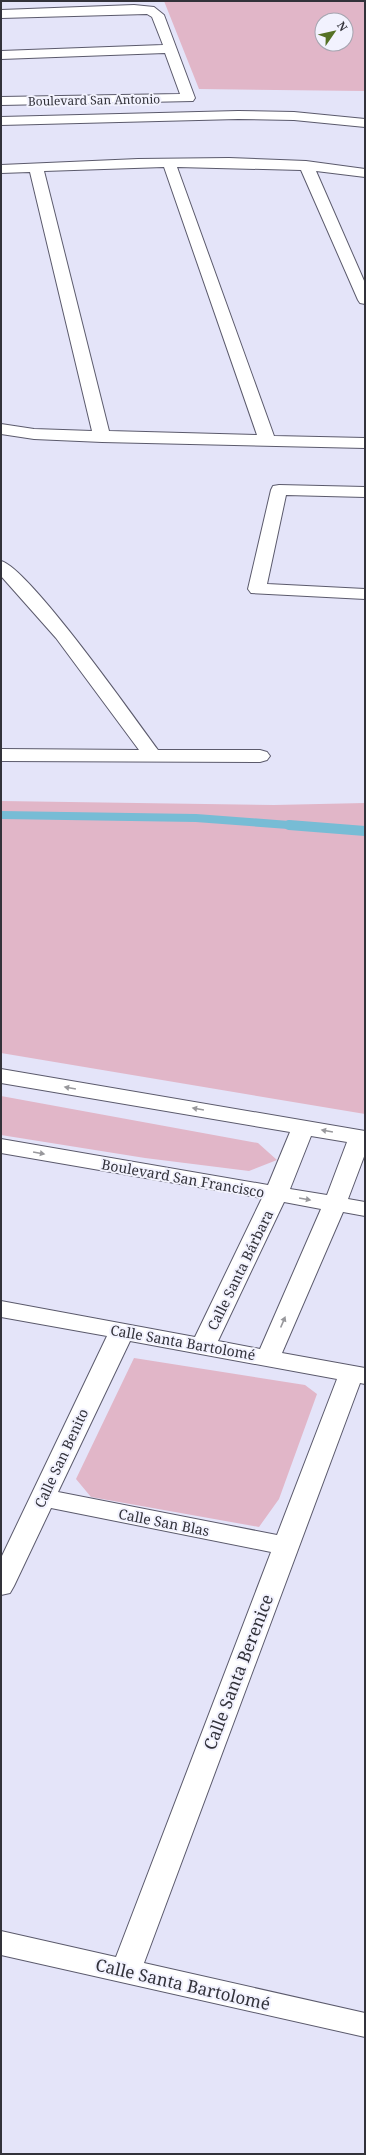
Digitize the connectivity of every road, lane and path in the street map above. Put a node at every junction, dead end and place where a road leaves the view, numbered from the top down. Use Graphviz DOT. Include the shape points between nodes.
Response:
graph roads {
  1 [pos="1,14"];
  2 [pos="171,49"];
  3 [pos="1,56"];
  4 [pos="1,102"];
  5 [pos="1,121"];
  6 [pos="365,124"];
  7 [pos="169,163"];
  8 [pos="306,165"];
  9 [pos="36,167"];
  10 [pos="1,168"];
  11 [pos="365,173"];
  12 [pos="365,300"];
  13 [pos="1,429"];
  14 [pos="102,437"];
  15 [pos="267,440"];
  16 [pos="365,443"];
  17 [pos="365,492"];
  18 [pos="1,566"];
  19 [pos="365,594"];
  20 [pos="1,755"];
  21 [pos="153,756"];
  22 [pos="260,756"];
  23 [pos="1,1076"];
  24 [pos="303,1127"];
  25 [pos="362,1137"];
  26 [pos="1,1146"];
  27 [pos="276,1194"];
  28 [pos="335,1204"];
  29 [pos="365,1209"];
  30 [pos="1,1309"];
  31 [pos="122,1331"];
  32 [pos="203,1346"];
  33 [pos="268,1358"];
  34 [pos="358,1375"];
  35 [pos="43,1498"];
  36 [pos="286,1546"];
  37 [pos="1,1586"];
  38 [pos="1,1943"];
  39 [pos="126,1971"];
  40 [pos="365,2025"];
  1 -- 2 [label="street" via="134,8 150,10 158,14"];
  2 -- 3 [label="street"];
  2 -- 4 [label="street, Boulevard San Antonio" via="188,98"];
  5 -- 6 [label="street" via="238,115 294,116"];
  7 -- 8 [label="street"];
  7 -- 9 [label="street"];
  7 -- 15 [label="street"];
  8 -- 11 [label="street"];
  8 -- 12 [label="street"];
  9 -- 10 [label="street"];
  9 -- 14 [label="street"];
  13 -- 14 [label="street" via="34,434"];
  14 -- 15 [label="street"];
  15 -- 16 [label="street"];
  17 -- 19 [label="street" via="280,490 257,589"];
  18 -- 21 [label="street" via="30,594"];
  20 -- 21 [label="street"];
  21 -- 22 [label="street"];
  24 -- 23 [label="street, one-way"];
  25 -- 24 [label="street, one-way"];
  24 -- 27 [label="street, Calle Santa Bárbara"];
  25 -- 28 [label="street"];
  26 -- 27 [label="street, Boulevard San Francisco, one-way"];
  27 -- 28 [label="street, Boulevard San Francisco, one-way"];
  27 -- 32 [label="street, Calle Santa Bárbara"];
  28 -- 29 [label="street, Boulevard San Francisco"];
  33 -- 28 [label="street, one-way"];
  30 -- 31 [label="street, Calle Santa Bartolomé"];
  31 -- 32 [label="street, Calle Santa Bartolomé"];
  31 -- 35 [label="street, Calle San Benito"];
  32 -- 33 [label="street, Calle Santa Bartolomé"];
  33 -- 34 [label="street, Calle Santa Bartolomé"];
  34 -- 36 [label="street, Calle Santa Berenice"];
  35 -- 36 [label="street, Calle San Blas"];
  35 -- 37 [label="street, Calle San Benito"];
  36 -- 39 [label="street, Calle Santa Berenice"];
  38 -- 39 [label="street, Calle Santa Bartolomé"];
  39 -- 40 [label="street, Calle Santa Bartolomé"];
}
